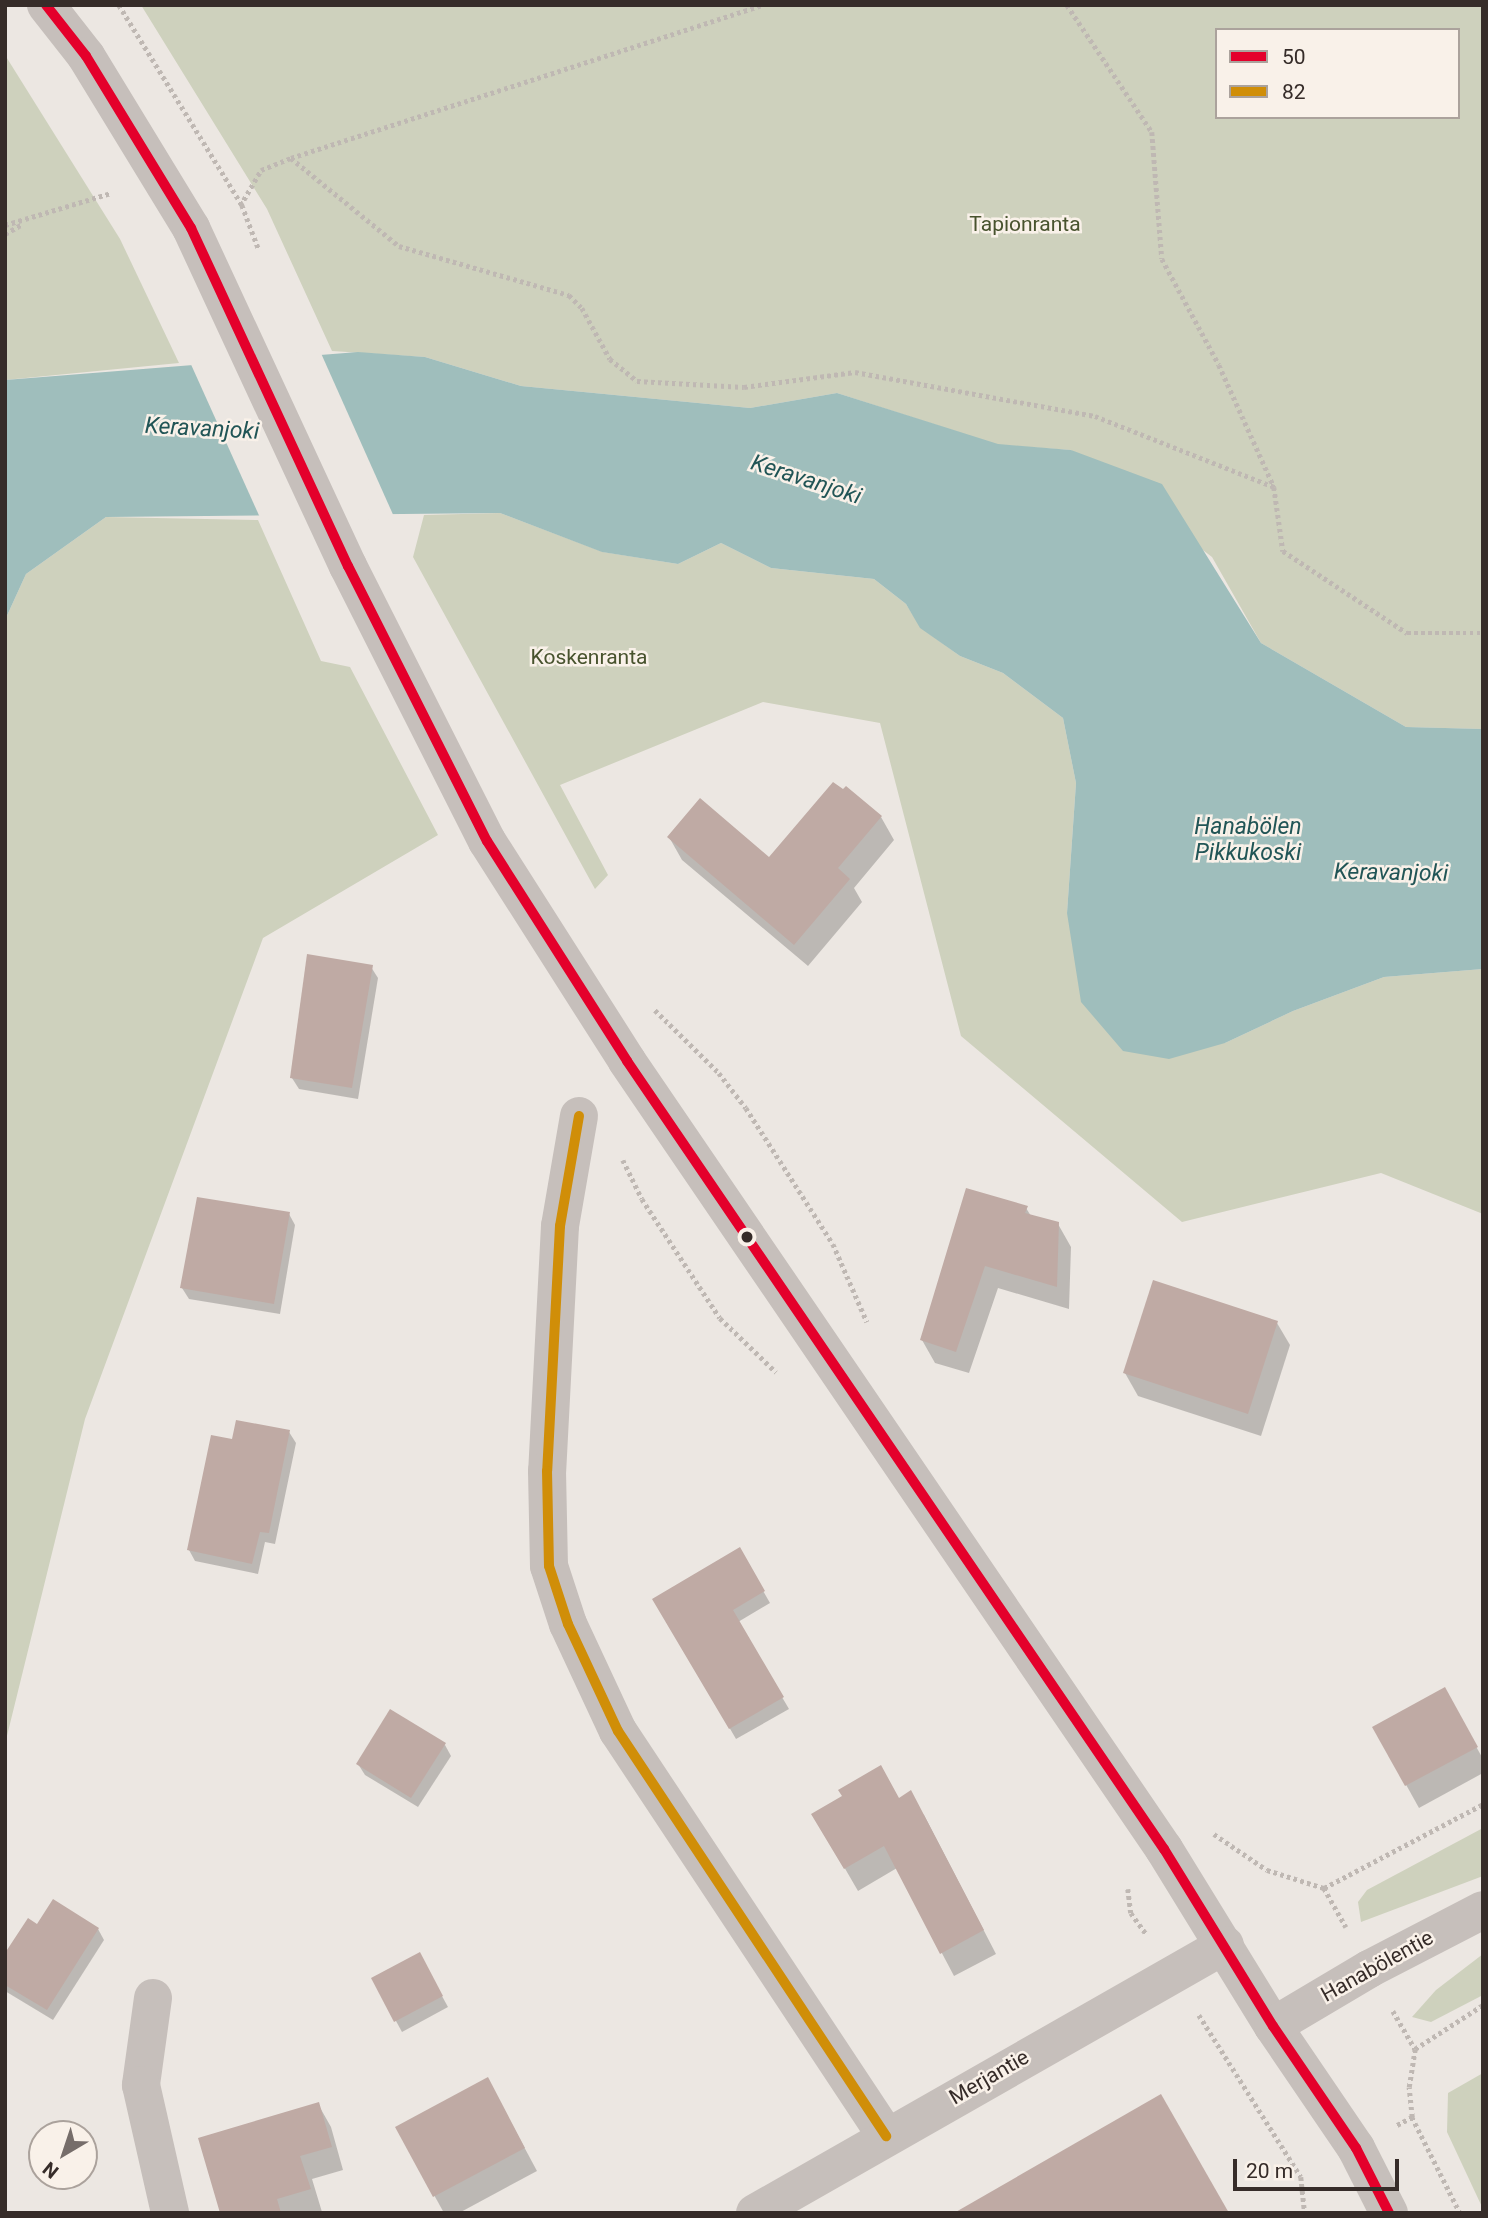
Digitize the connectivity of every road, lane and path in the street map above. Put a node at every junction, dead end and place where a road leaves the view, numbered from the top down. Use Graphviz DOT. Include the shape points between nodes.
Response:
graph roads {
  1 [pos="47,5"];
  2 [pos="119,5"];
  3 [pos="762,5"];
  4 [pos="1067,5"];
  5 [pos="291,158"];
  6 [pos="113,192"];
  7 [pos="242,205"];
  8 [pos="26,221"];
  9 [pos="5,225"];
  10 [pos="5,234"];
  11 [pos="262,260"];
  12 [pos="1274,487"];
  13 [pos="1483,632"];
  14 [pos="650,1005"];
  15 [pos="579,1116"];
  16 [pos="871,1331"];
  17 [pos="1483,1804"];
  18 [pos="1164,1849"];
  19 [pos="1483,1910"];
  20 [pos="1225,1945"];
  21 [pos="152,1998"];
  22 [pos="1483,2005"];
  23 [pos="1273,2026"];
  24 [pos="1412,2117"];
  25 [pos="886,2136"];
  26 [pos="1356,2148"];
  27 [pos="170,2213"];
  28 [pos="755,2213"];
  29 [pos="1305,2213"];
  30 [pos="1389,2213"];
  31 [pos="1460,2213"];
  1 -- 18 [label="street" via="100,79 191,228 348,566 487,841 635,1072"];
  2 -- 7 [label="path"];
  3 -- 5 [label="path"];
  4 -- 12 [label="path" via="1152,132 1162,259 1219,365"];
  5 -- 7 [label="path" via="261,170"];
  5 -- 12 [label="path" via="400,246 569,295 583,308 610,359 637,380 744,387 855,372 1095,416"];
  6 -- 8 [label="path"];
  7 -- 11 [label="path"];
  8 -- 9 [label="path"];
  8 -- 10 [label="path"];
  12 -- 13 [label="path" via="1283,551 1407,633"];
  14 -- 16 [label="path" via="719,1073 746,1108 833,1244"];
  15 -- 25 [label="street" via="560,1226 547,1471 549,1566 568,1625 618,1731"];
  17 -- 18 [label="path" via="1324,1888 1267,1870 1202,1826"];
  18 -- 20 [label="street"];
  19 -- 23 [label="street, Hanabölentie"];
  20 -- 23 [label="street"];
  20 -- 25 [label="street, Merjantie"];
  21 -- 27 [label="street" via="141,2085"];
  22 -- 24 [label="path" via="1415,2049 1409,2087"];
  23 -- 26 [label="street"];
  24 -- 26 [label="path"];
  24 -- 31 [label="path"];
  25 -- 28 [label="street, Merjantie"];
  26 -- 29 [label="path" via="1301,2178"];
  26 -- 30 [label="street"];
}
